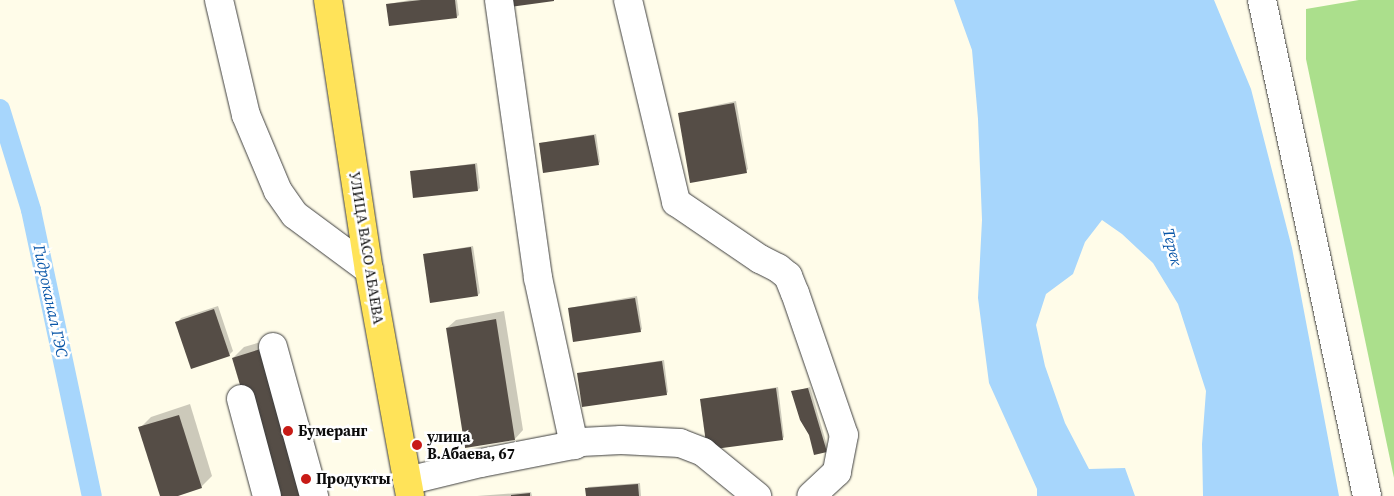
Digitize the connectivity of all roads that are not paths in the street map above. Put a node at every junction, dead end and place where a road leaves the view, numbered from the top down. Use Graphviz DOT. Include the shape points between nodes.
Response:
graph roads {
  1 [pos="219,0"];
  2 [pos="328,0"];
  3 [pos="499,0"];
  4 [pos="628,0"];
  5 [pos="1262,0"];
  6 [pos="369,270"];
  7 [pos="273,348"];
  8 [pos="241,399"];
  9 [pos="574,446"];
  10 [pos="409,489"];
  11 [pos="267,496"];
  12 [pos="314,496"];
  13 [pos="757,496"];
  14 [pos="811,496"];
  15 [pos="1367,496"];
  1 -- 6 [label="street" via="246,116 278,191 295,215"];
  2 -- 6 [label="main road, УЛИЦА ВАСО АБАЕВА"];
  3 -- 9 [label="street" via="538,278"];
  4 -- 14 [label="street" via="676,202 778,268 788,276 795,292 844,435 837,472"];
  5 -- 15 [label="street"];
  6 -- 10 [label="main road, УЛИЦА ВАСО АБАЕВА"];
  7 -- 12 [label="street"];
  8 -- 11 [label="street"];
  9 -- 10 [label="street" via="481,463"];
  9 -- 13 [label="street" via="580,442 621,440 680,443 703,452"];
}
